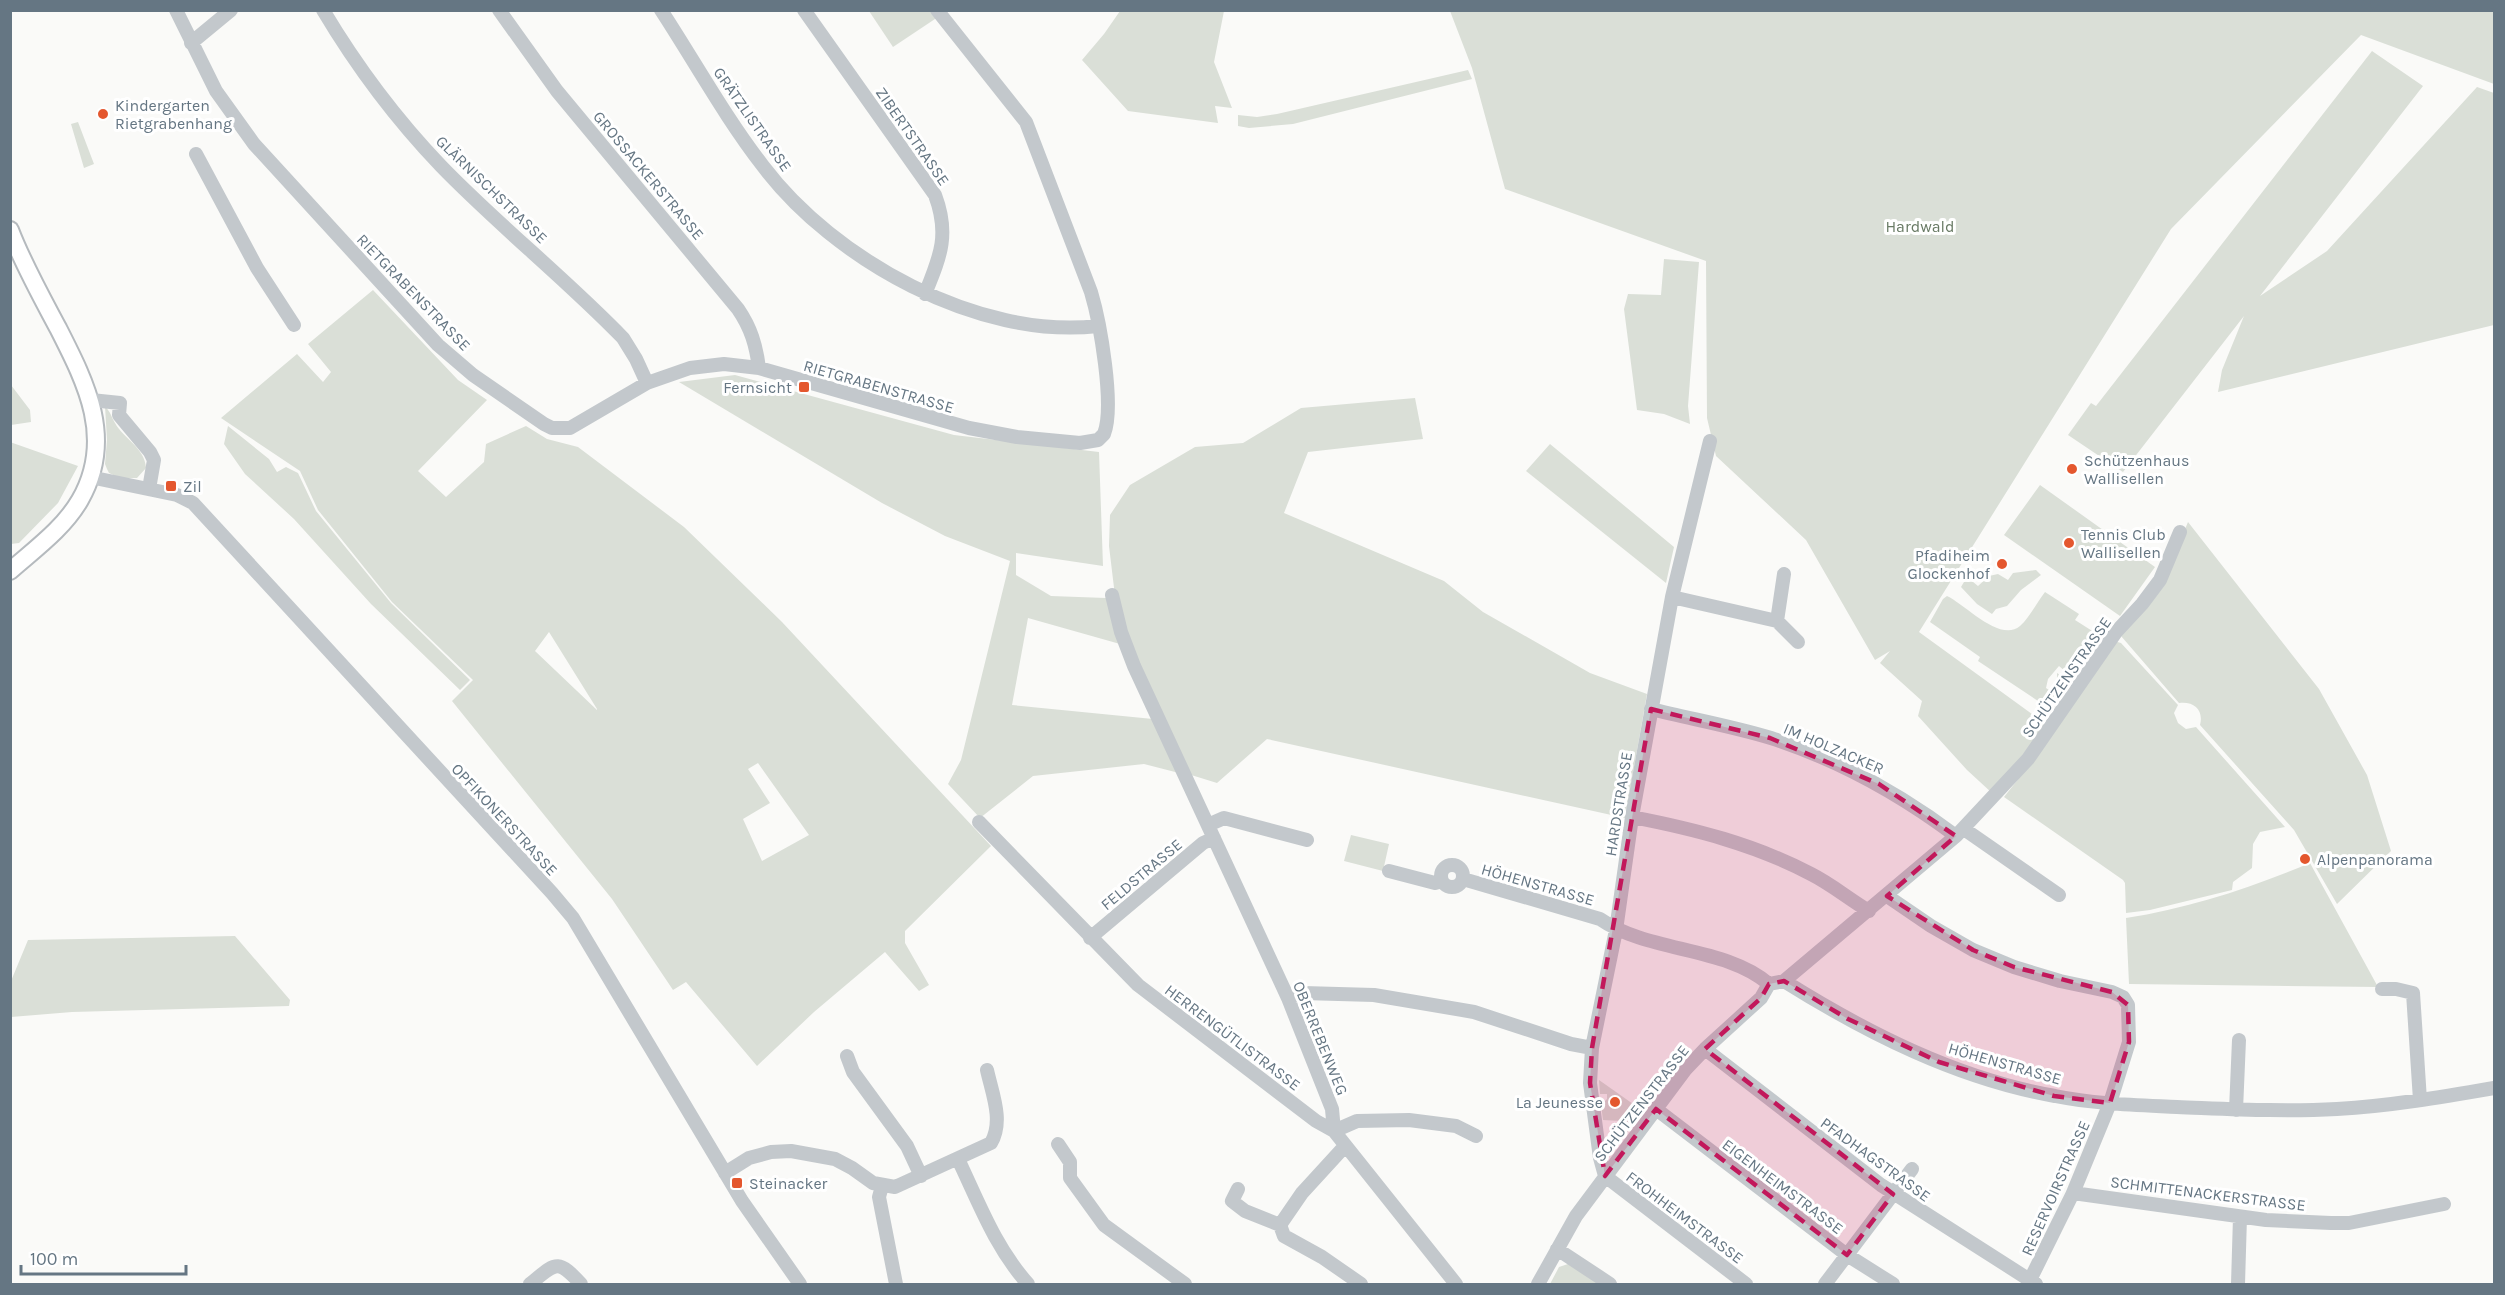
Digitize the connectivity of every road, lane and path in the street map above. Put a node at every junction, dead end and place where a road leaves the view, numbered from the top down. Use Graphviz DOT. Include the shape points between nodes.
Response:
graph roads {
  1 [pos="176,10"];
  2 [pos="231,10"];
  3 [pos="323,10"];
  4 [pos="499,10"];
  5 [pos="661,10"];
  6 [pos="804,10"];
  7 [pos="937,10"];
  8 [pos="191,43"];
  9 [pos="196,154"];
  10 [pos="10,230"];
  11 [pos="925,294"];
  12 [pos="294,325"];
  13 [pos="1098,326"];
  14 [pos="759,368"];
  15 [pos="647,383"];
  16 [pos="91,400"];
  17 [pos="1710,441"];
  18 [pos="90,477"];
  19 [pos="149,489"];
  20 [pos="2180,532"];
  21 [pos="13,564"];
  22 [pos="1784,574"];
  23 [pos="1112,595"];
  24 [pos="1672,597"];
  25 [pos="1777,621"];
  26 [pos="1798,642"];
  27 [pos="1651,709"];
  28 [pos="1632,817"];
  29 [pos="979,822"];
  30 [pos="1208,825"];
  31 [pos="1960,833"];
  32 [pos="1214,838"];
  33 [pos="1306,840"];
  34 [pos="1389,871"];
  35 [pos="2059,895"];
  36 [pos="1887,896"];
  37 [pos="1869,911"];
  38 [pos="1616,930"];
  39 [pos="1090,938"];
  40 [pos="1784,981"];
  41 [pos="1769,984"];
  42 [pos="2382,989"];
  43 [pos="1288,998"];
  44 [pos="2239,1040"];
  45 [pos="1592,1048"];
  46 [pos="1705,1049"];
  47 [pos="847,1056"];
  48 [pos="987,1070"];
  49 [pos="2494,1088"];
  50 [pos="2420,1100"];
  51 [pos="2110,1103"];
  52 [pos="1656,1109"];
  53 [pos="2236,1110"];
  54 [pos="1334,1131"];
  55 [pos="1476,1136"];
  56 [pos="1058,1144"];
  57 [pos="1345,1146"];
  58 [pos="958,1159"];
  59 [pos="1912,1168"];
  60 [pos="725,1173"];
  61 [pos="921,1176"];
  62 [pos="1605,1176"];
  63 [pos="882,1186"];
  64 [pos="1238,1189"];
  65 [pos="2073,1193"];
  66 [pos="1893,1194"];
  67 [pos="2444,1204"];
  68 [pos="2241,1217"];
  69 [pos="1280,1225"];
  70 [pos="1557,1249"];
  71 [pos="1847,1255"];
  72 [pos="530,1284"];
  73 [pos="581,1284"];
  74 [pos="800,1284"];
  75 [pos="896,1284"];
  76 [pos="1028,1284"];
  77 [pos="1185,1284"];
  78 [pos="1361,1284"];
  79 [pos="1456,1284"];
  80 [pos="1538,1284"];
  81 [pos="1610,1284"];
  82 [pos="1746,1284"];
  83 [pos="1825,1284"];
  84 [pos="1893,1284"];
  85 [pos="2031,1284"];
  86 [pos="2238,1284"];
  1 -- 8 [label="street, RIETGRABENSTRASSE"];
  2 -- 8 [label="street"];
  3 -- 15 [label="street, GLÄRNISCHSTRASSE" via="368,81 401,122 442,167 623,338"];
  4 -- 14 [label="street, GROSSACKERSTRASSE" via="557,91 738,309 755,341"];
  5 -- 11 [label="street, GRÄTZLISTRASSE" via="763,167 793,201 879,270"];
  6 -- 11 [label="street, ZIBERTSTRASSE" via="935,195 944,226 943,242"];
  7 -- 13 [label="street" via="1022,115 1091,292"];
  8 -- 15 [label="street, RIETGRABENSTRASSE" via="216,91 254,144 415,321 473,375 544,424 561,429 580,423"];
  9 -- 12 [label="street" via="256,268"];
  10 -- 16 [label="main road"];
  11 -- 13 [label="street, GRÄTZLISTRASSE" via="1017,322 1064,328"];
  13 -- 14 [label="street, RIETGRABENSTRASSE" via="1105,365 1107,418 1104,434 1098,440 1080,443 969,428"];
  14 -- 15 [label="street, RIETGRABENSTRASSE" via="708,365 670,373"];
  16 -- 18 [label="main road" via="96,453"];
  16 -- 19 [label="street" via="120,403 119,415 154,460"];
  17 -- 24 [label="street, HARDSTRASSE"];
  18 -- 19 [label="street, OPFIKONERSTRASSE"];
  18 -- 21 [label="main road" via="64,522"];
  19 -- 60 [label="street, OPFIKONERSTRASSE" via="184,497 199,509 552,893 573,918"];
  20 -- 31 [label="street, SCHÜTZENSTRASSE" via="2160,580 2116,632 2028,759"];
  22 -- 25 [label="street"];
  23 -- 30 [label="street, OBERREBENWEG" via="1134,666"];
  24 -- 25 [label="street"];
  24 -- 27 [label="street, HARDSTRASSE"];
  25 -- 26 [label="street"];
  27 -- 28 [label="street, HARDSTRASSE"];
  27 -- 31 [label="street, IM HOLZACKER" via="1770,738 1817,755 1879,784"];
  28 -- 37 [label="street" via="1693,829 1761,850 1812,874"];
  28 -- 38 [label="street, HARDSTRASSE"];
  29 -- 39 [label="street, HERRENGÜTLISTRASSE"];
  30 -- 32 [label="street, OBERREBENWEG"];
  30 -- 33 [label="street" via="1224,818"];
  31 -- 35 [label="street"];
  31 -- 36 [label="street, SCHÜTZENSTRASSE"];
  32 -- 39 [label="street, FELDSTRASSE" via="1203,843"];
  32 -- 43 [label="street, OBERREBENWEG"];
  34 -- 38 [label="street, HÖHENSTRASSE" via="1435,883 1442,880 1444,869 1451,865 1462,871 1463,879 1600,920"];
  36 -- 37 [label="street, SCHÜTZENSTRASSE"];
  36 -- 51 [label="street, RESERVOIRSTRASSE" via="1973,950 2014,967 2123,997 2128,1005 2129,1042"];
  37 -- 40 [label="street, SCHÜTZENSTRASSE"];
  38 -- 41 [label="street, HÖHENSTRASSE" via="1756,973"];
  38 -- 45 [label="street, HARDSTRASSE"];
  39 -- 54 [label="street, HERRENGÜTLISTRASSE" via="1138,985"];
  40 -- 41 [label="street, SCHÜTZENSTRASSE"];
  40 -- 51 [label="street, HÖHENSTRASSE" via="1848,1019 1939,1062 2054,1096"];
  41 -- 46 [label="street, SCHÜTZENSTRASSE" via="1761,998"];
  42 -- 50 [label="street" via="2413,993"];
  43 -- 45 [label="street" via="1303,993 1374,995 1474,1012"];
  43 -- 54 [label="street, OBERREBENWEG" via="1332,1109"];
  44 -- 53 [label="street"];
  45 -- 62 [label="street, HARDSTRASSE" via="1590,1083"];
  46 -- 52 [label="street, SCHÜTZENSTRASSE"];
  46 -- 66 [label="street, PFADHAGSTRASSE"];
  47 -- 61 [label="street" via="853,1072 907,1146"];
  48 -- 58 [label="street" via="997,1134 991,1143"];
  49 -- 50 [label="street, HÖHENSTRASSE"];
  50 -- 53 [label="street, HÖHENSTRASSE" via="2337,1109"];
  51 -- 53 [label="street, HÖHENSTRASSE"];
  51 -- 65 [label="street, RESERVOIRSTRASSE"];
  52 -- 62 [label="street, SCHÜTZENSTRASSE"];
  52 -- 71 [label="street, EIGENHEIMSTRASSE"];
  54 -- 55 [label="street" via="1357,1120 1409,1120 1456,1126"];
  54 -- 57 [label="street, HERRENGÜTLISTRASSE"];
  56 -- 77 [label="street" via="1070,1162 1070,1178 1104,1225"];
  57 -- 69 [label="street" via="1302,1193"];
  57 -- 79 [label="street, HERRENGÜTLISTRASSE"];
  58 -- 61 [label="street"];
  58 -- 76 [label="street" via="996,1241"];
  59 -- 66 [label="street"];
  60 -- 63 [label="street" via="749,1158 791,1151 835,1159"];
  60 -- 74 [label="street, OPFIKONERSTRASSE"];
  61 -- 63 [label="street" via="895,1187"];
  62 -- 70 [label="street, SCHÜTZENSTRASSE"];
  62 -- 82 [label="street, FROHHEIMSTRASSE"];
  63 -- 75 [label="street" via="879,1197"];
  64 -- 69 [label="street" via="1232,1201 1245,1211"];
  65 -- 68 [label="street, SCHMITTENACKERSTRASSE"];
  65 -- 85 [label="street, RESERVOIRSTRASSE"];
  66 -- 71 [label="street"];
  66 -- 85 [label="street, PFADHAGSTRASSE"];
  67 -- 68 [label="street, SCHMITTENACKERSTRASSE" via="2349,1223"];
  68 -- 86 [label="street"];
  69 -- 78 [label="street" via="1284,1236"];
  70 -- 80 [label="street, SCHÜTZENSTRASSE"];
  70 -- 81 [label="street"];
  71 -- 83 [label="street"];
  71 -- 84 [label="street, EIGENHEIMSTRASSE"];
  72 -- 73 [label="street" via="557,1265 566,1267"];
}
